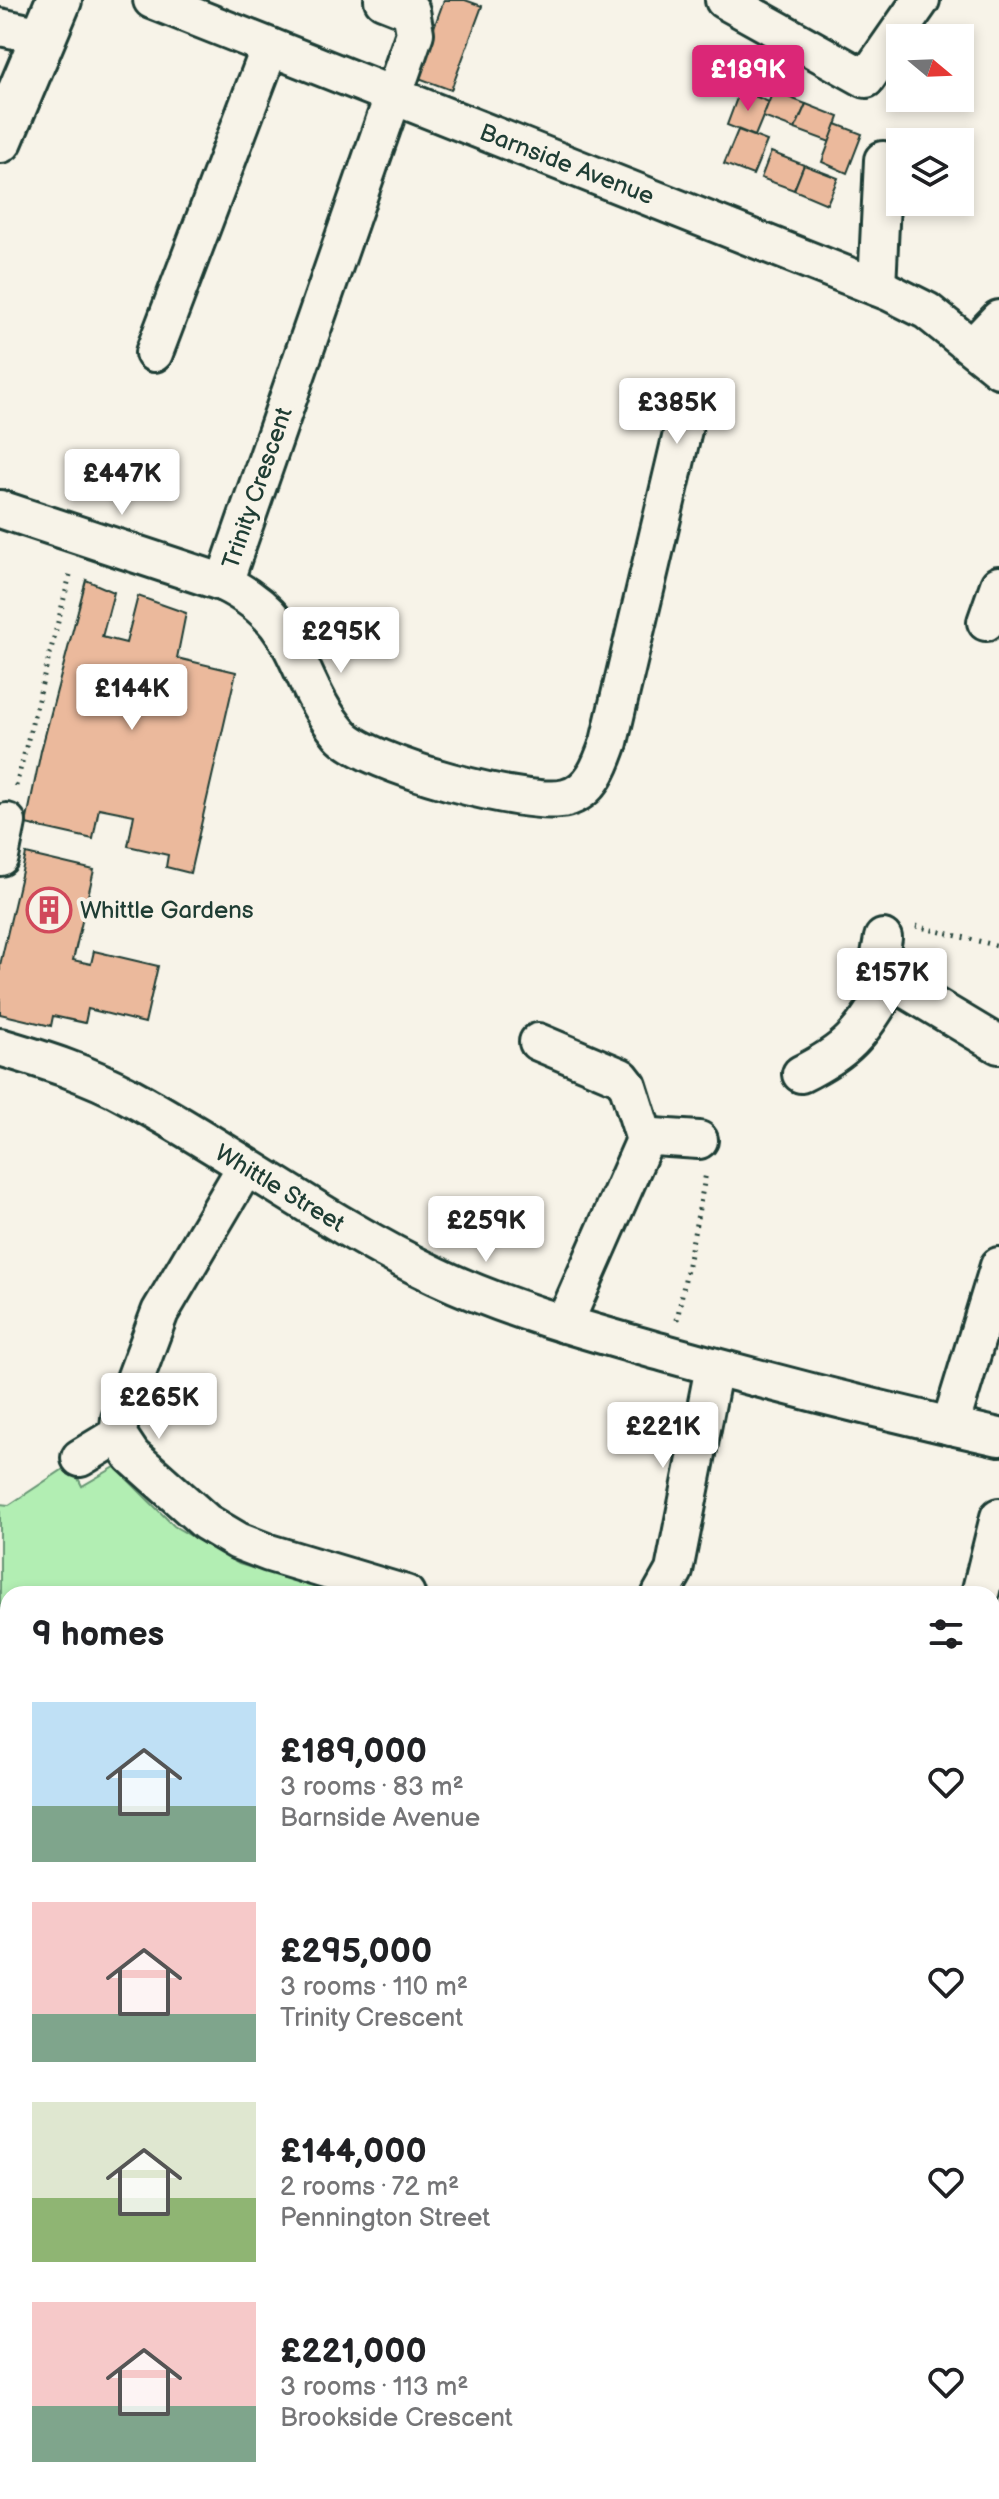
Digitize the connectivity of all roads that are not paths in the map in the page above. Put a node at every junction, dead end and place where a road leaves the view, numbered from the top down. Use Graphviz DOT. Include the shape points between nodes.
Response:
graph roads {
  1 [pos="152,0"];
  2 [pos="383,0"];
  3 [pos="724,0"];
  4 [pos="921,0"];
  5 [pos="51,18"];
  6 [pos="0,27"];
  7 [pos="270,47"];
  8 [pos="393,96"];
  9 [pos="0,140"];
  10 [pos="883,160"];
  11 [pos="877,287"];
  12 [pos="999,319"];
  13 [pos="154,353"];
  14 [pos="986,357"];
  15 [pos="686,417"];
  16 [pos="0,509"];
  17 [pos="224,583"];
  18 [pos="999,585"];
  19 [pos="986,622"];
  20 [pos="7,822"];
  21 [pos="0,857"];
  22 [pos="883,938"];
  23 [pos="893,981"];
  24 [pos="538,1042"];
  25 [pos="999,1045"];
  26 [pos="0,1047"];
  27 [pos="801,1074"];
  28 [pos="645,1140"];
  29 [pos="699,1140"];
  30 [pos="245,1168"];
  31 [pos="999,1266"];
  32 [pos="564,1324"];
  33 [pos="714,1367"];
  34 [pos="950,1426"];
  35 [pos="118,1435"];
  36 [pos="999,1437"];
  37 [pos="80,1458"];
  38 [pos="999,1517"];
  39 [pos="381,1586"];
  40 [pos="671,1586"];
  41 [pos="982,1586"];
  1 -- 7 [label="street, Barnside Avenue"];
  2 -- 8 [label="street, Trinity Crescent" via="411,11 415,33"];
  3 -- 4 [label="street" via="866,79"];
  5 -- 6 [label="street"];
  5 -- 9 [label="main road"];
  7 -- 8 [label="street, Barnside Avenue"];
  7 -- 13 [label="street"];
  8 -- 11 [label="street, Barnside Avenue"];
  8 -- 17 [label="street, Trinity Crescent"];
  10 -- 11 [label="street"];
  11 -- 14 [label="street, Barnside Avenue" via="927,311"];
  12 -- 14 [label="street, Barnside Avenue"];
  15 -- 17 [label="street, Trinity Crescent" via="602,765 588,786 567,798 524,796 410,772 360,751 341,735 269,612"];
  16 -- 17 [label="street"];
  18 -- 19 [label="street"];
  20 -- 21 [label="street"];
  22 -- 23 [label="street" via="877,972"];
  23 -- 25 [label="street"];
  23 -- 27 [label="street" via="858,1036 838,1056"];
  24 -- 28 [label="street" via="621,1077"];
  26 -- 30 [label="street, Whittle Street" via="130,1096"];
  28 -- 29 [label="street"];
  28 -- 32 [label="street"];
  30 -- 32 [label="street, Whittle Street" via="438,1277"];
  30 -- 35 [label="street" via="160,1312"];
  31 -- 34 [label="street"];
  32 -- 33 [label="street, Whittle Street"];
  33 -- 34 [label="street, Whittle Street"];
  33 -- 40 [label="street"];
  34 -- 36 [label="street, Whittle Street"];
  35 -- 37 [label="street"];
  35 -- 39 [label="street" via="176,1498 238,1541"];
  38 -- 41 [label="street"];
}
